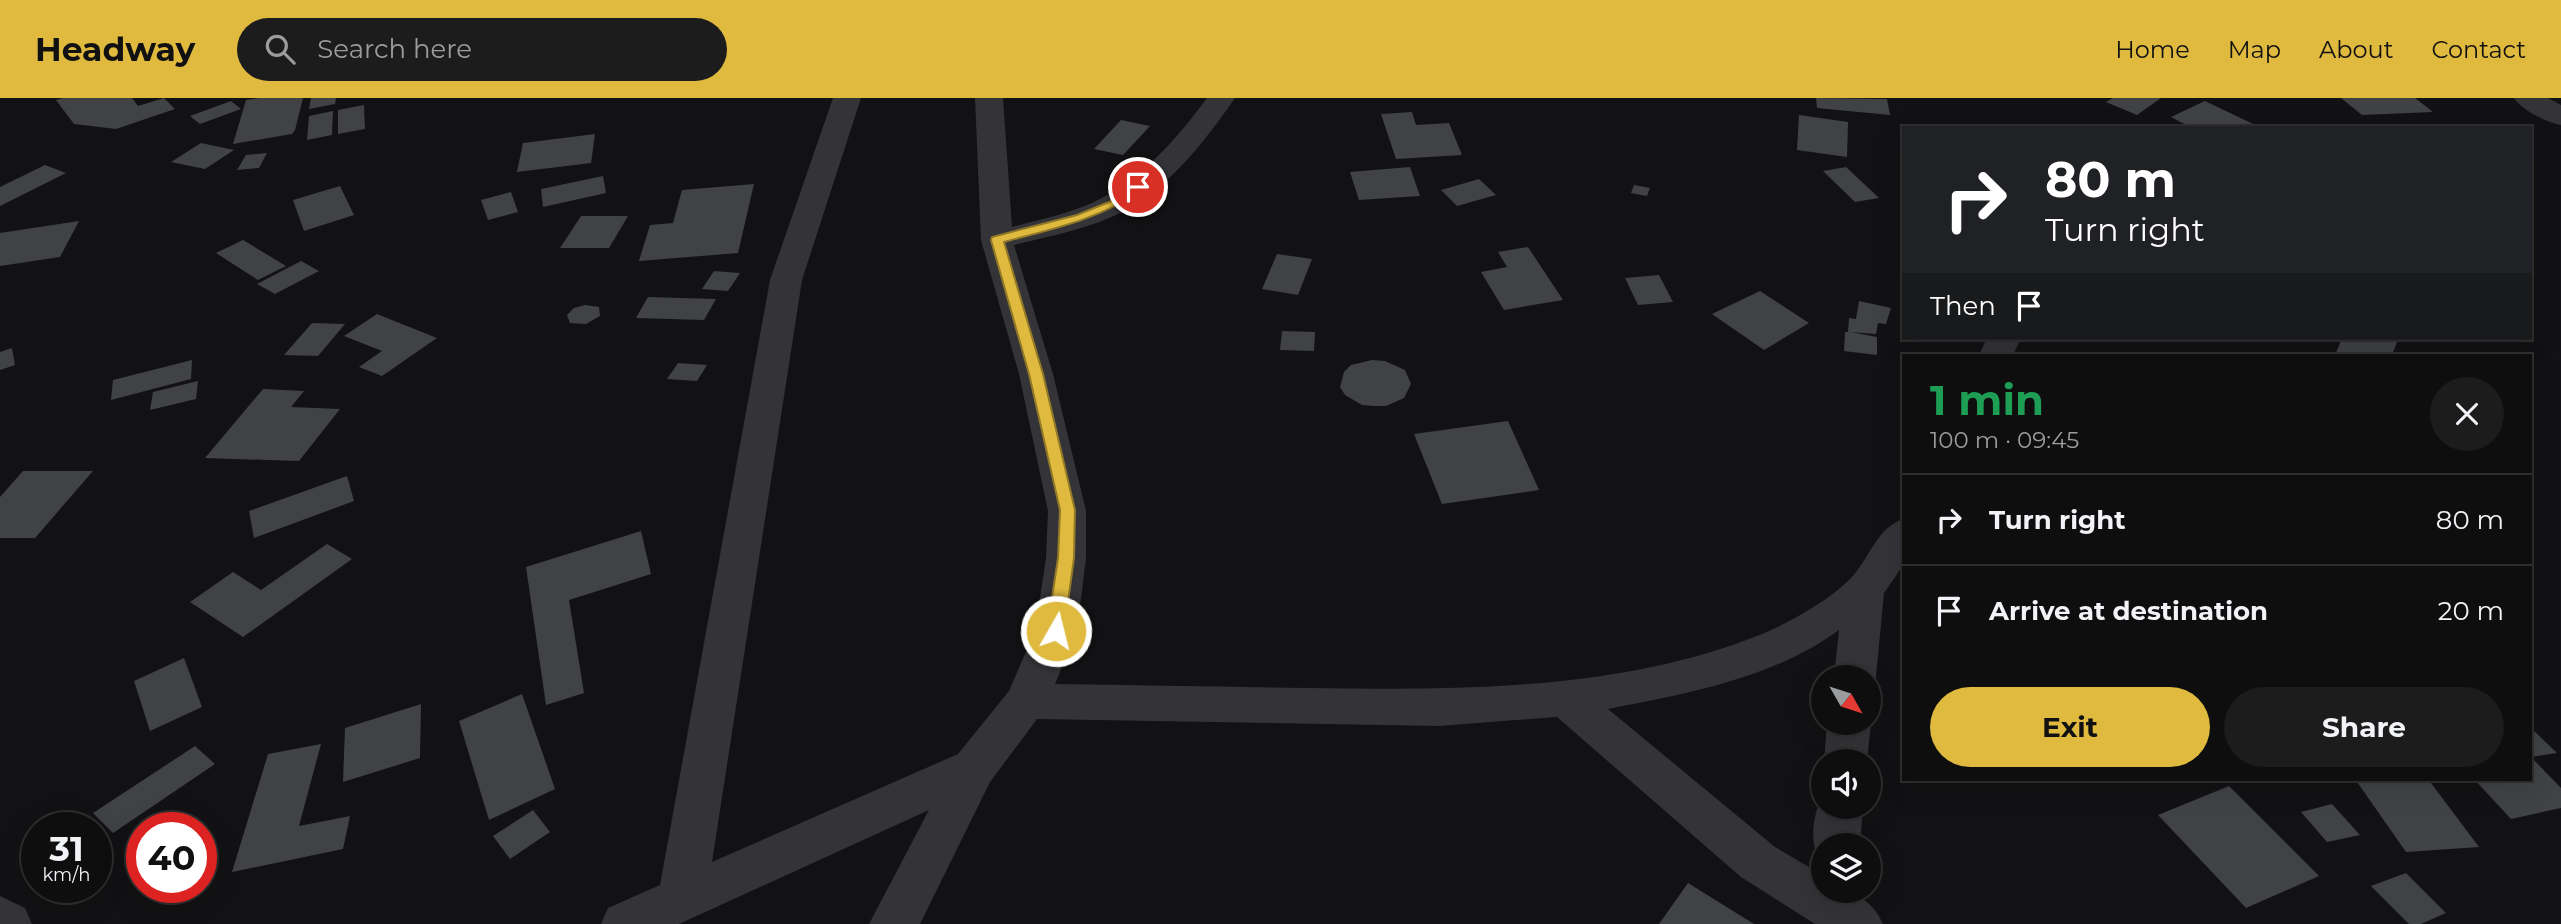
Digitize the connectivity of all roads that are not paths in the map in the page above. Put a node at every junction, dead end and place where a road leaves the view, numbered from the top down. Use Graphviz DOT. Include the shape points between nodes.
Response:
graph roads {
  1 [pos="847,98"];
  2 [pos="989,98"];
  3 [pos="1221,98"];
  4 [pos="2528,98"];
  5 [pos="2561,117"];
  6 [pos="997,240"];
  7 [pos="1902,536"];
  8 [pos="1864,591"];
  9 [pos="1856,665"];
  10 [pos="1566,699"];
  11 [pos="1026,701"];
  12 [pos="974,768"];
  13 [pos="682,900"];
  14 [pos="1846,910"];
  15 [pos="0,919"];
  16 [pos="8,924"];
  17 [pos="625,924"];
  18 [pos="894,924"];
  1 -- 13 [label="street" via="786,280"];
  2 -- 6 [label="street"];
  3 -- 6 [label="street" via="1197,132 1113,204"];
  4 -- 5 [label="street"];
  6 -- 11 [label="street" via="1036,374 1068,510 1056,631"];
  7 -- 8 [label="street"];
  8 -- 9 [label="street"];
  8 -- 10 [label="street" via="1799,637 1757,654 1678,678"];
  10 -- 11 [label="street" via="1439,708"];
  10 -- 14 [label="street" via="1758,862"];
  11 -- 12 [label="street"];
  12 -- 13 [label="street"];
  12 -- 18 [label="street"];
  13 -- 17 [label="street"];
  15 -- 16 [label="street"];
}
